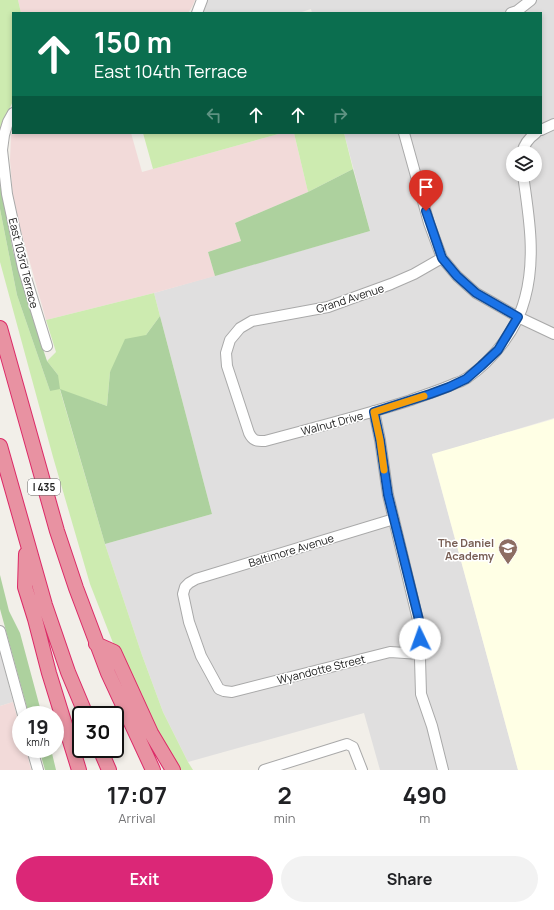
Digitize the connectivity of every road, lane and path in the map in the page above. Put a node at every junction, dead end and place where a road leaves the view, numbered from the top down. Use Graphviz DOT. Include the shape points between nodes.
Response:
graph roads {
  1 [pos="202,0"];
  2 [pos="531,0"];
  3 [pos="196,12"];
  4 [pos="514,12"];
  5 [pos="12,115"];
  6 [pos="554,124"];
  7 [pos="542,130"];
  8 [pos="404,134"];
  9 [pos="535,134"];
  10 [pos="525,146"];
  11 [pos="524,182"];
  12 [pos="442,258"];
  13 [pos="518,317"];
  14 [pos="0,328"];
  15 [pos="554,334"];
  16 [pos="47,346"];
  17 [pos="374,412"];
  18 [pos="255,440"];
  19 [pos="0,446"];
  20 [pos="394,519"];
  21 [pos="26,540"];
  22 [pos="0,631"];
  23 [pos="96,644"];
  24 [pos="420,654"];
  25 [pos="224,692"];
  26 [pos="21,706"];
  27 [pos="82,706"];
  28 [pos="35,758"];
  29 [pos="104,758"];
  30 [pos="38,770"];
  31 [pos="79,770"];
  32 [pos="109,770"];
  33 [pos="153,770"];
  34 [pos="174,770"];
  35 [pos="264,770"];
  36 [pos="362,770"];
  37 [pos="443,770"];
  1 -- 3 [label="street"];
  2 -- 4 [label="street"];
  5 -- 16 [label="street, East 103rd Terrace" via="4,135 3,156 8,194 23,268"];
  6 -- 7 [label="street"];
  8 -- 12 [label="street" via="429,223"];
  9 -- 10 [label="street"];
  11 -- 13 [label="street, Walnut Drive" via="531,246 530,273 525,299"];
  12 -- 13 [label="street" via="476,293"];
  12 -- 18 [label="street, Grand Avenue" via="391,284 328,307 252,321 240,328 230,340 226,352 227,366 249,433"];
  13 -- 15 [label="street"];
  13 -- 17 [label="street, Walnut Drive" via="498,350 466,379"];
  14 -- 23 [label="highway, I 435" via="57,531"];
  17 -- 18 [label="street, Walnut Drive" via="265,441"];
  17 -- 20 [label="street"];
  19 -- 21 [label="highway, I 435"];
  20 -- 24 [label="street" via="420,624"];
  20 -- 25 [label="street, Baltimore Avenue" via="189,583 183,594 189,622 201,656 219,688"];
  21 -- 27 [label="highway, I 435" via="56,639"];
  21 -- 31 [label="highway" via="25,587 48,674"];
  22 -- 26 [label="street"];
  23 -- 33 [label="highway, I 435"];
  23 -- 34 [label="highway" via="114,652 151,733"];
  24 -- 25 [label="street, Wyandotte Street" via="390,652"];
  24 -- 37 [label="street" via="421,694"];
  28 -- 30 [label="street"];
  29 -- 32 [label="highway"];
  35 -- 36 [label="street" via="347,744 354,747"];
}
